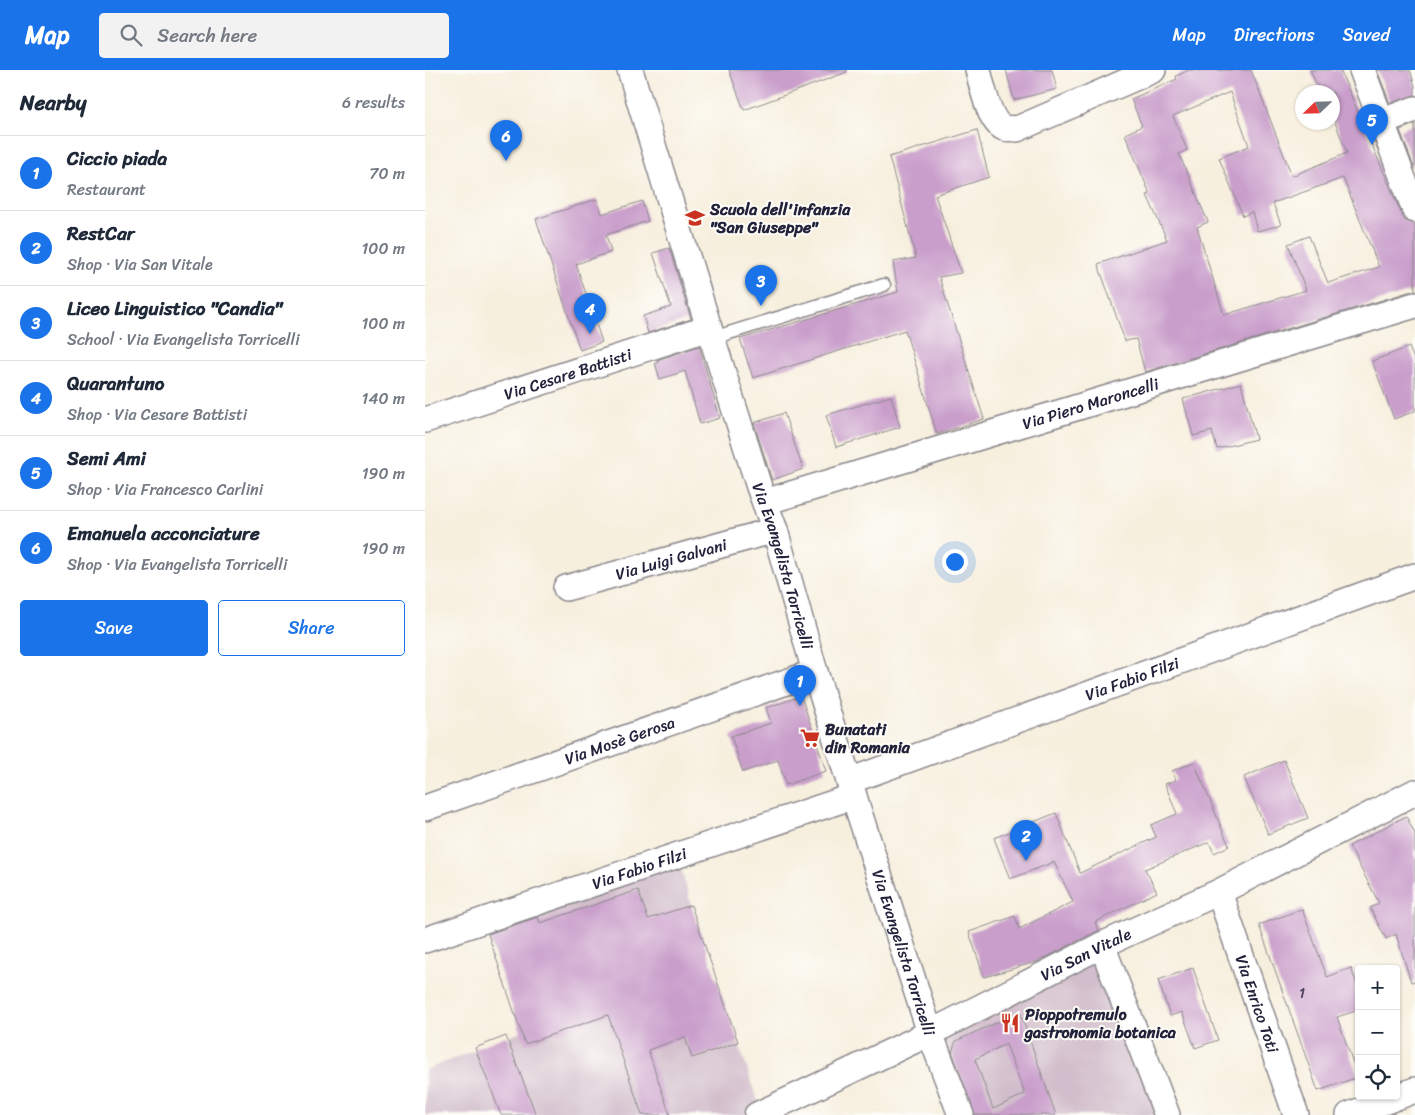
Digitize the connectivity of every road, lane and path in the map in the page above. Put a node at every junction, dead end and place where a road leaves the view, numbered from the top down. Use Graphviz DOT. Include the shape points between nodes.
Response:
graph roads {
  1 [pos="630,70"];
  2 [pos="978,70"];
  3 [pos="1153,70"];
  4 [pos="1363,70"];
  5 [pos="1415,109"];
  6 [pos="1383,122"];
  7 [pos="1415,210"];
  8 [pos="884,285"];
  9 [pos="1415,305"];
  10 [pos="711,333"];
  11 [pos="425,420"];
  12 [pos="765,502"];
  13 [pos="775,530"];
  14 [pos="1415,576"];
  15 [pos="566,588"];
  16 [pos="815,672"];
  17 [pos="852,788"];
  18 [pos="1415,792"];
  19 [pos="425,808"];
  20 [pos="1219,892"];
  21 [pos="425,940"];
  22 [pos="1102,945"];
  23 [pos="930,1033"];
  24 [pos="1415,1090"];
  25 [pos="796,1106"];
  26 [pos="757,1115"];
  27 [pos="961,1115"];
  28 [pos="1167,1115"];
  29 [pos="1296,1115"];
  30 [pos="1349,1115"];
  1 -- 10 [label="street, Via Evangelista Torricelli"];
  2 -- 3 [label="street" via="989,109 1005,128 1017,128"];
  4 -- 6 [label="street"];
  5 -- 6 [label="street"];
  6 -- 7 [label="street"];
  8 -- 10 [label="lane"];
  9 -- 12 [label="street, Via Piero Maroncelli"];
  10 -- 11 [label="street, Via Cesare Battisti"];
  10 -- 12 [label="street, Via Evangelista Torricelli"];
  12 -- 13 [label="street, Via Evangelista Torricelli"];
  13 -- 15 [label="street, Via Luigi Galvani"];
  13 -- 16 [label="street, Via Evangelista Torricelli"];
  14 -- 17 [label="street, Via Fabio Filzi"];
  16 -- 17 [label="street, Via Evangelista Torricelli"];
  16 -- 19 [label="street, Via Mosè Gerosa"];
  17 -- 21 [label="street, Via Fabio Filzi"];
  17 -- 23 [label="street, Via Evangelista Torricelli"];
  18 -- 20 [label="street, Via San Vitale"];
  20 -- 22 [label="street, Via San Vitale"];
  20 -- 29 [label="street, Via Enrico Toti"];
  22 -- 23 [label="street, Via San Vitale"];
  22 -- 28 [label="street"];
  23 -- 25 [label="street, Via San Vitale"];
  23 -- 27 [label="street, Via Evangelista Torricelli"];
  24 -- 30 [label="street"];
  25 -- 26 [label="street, Via San Vitale"];
}
